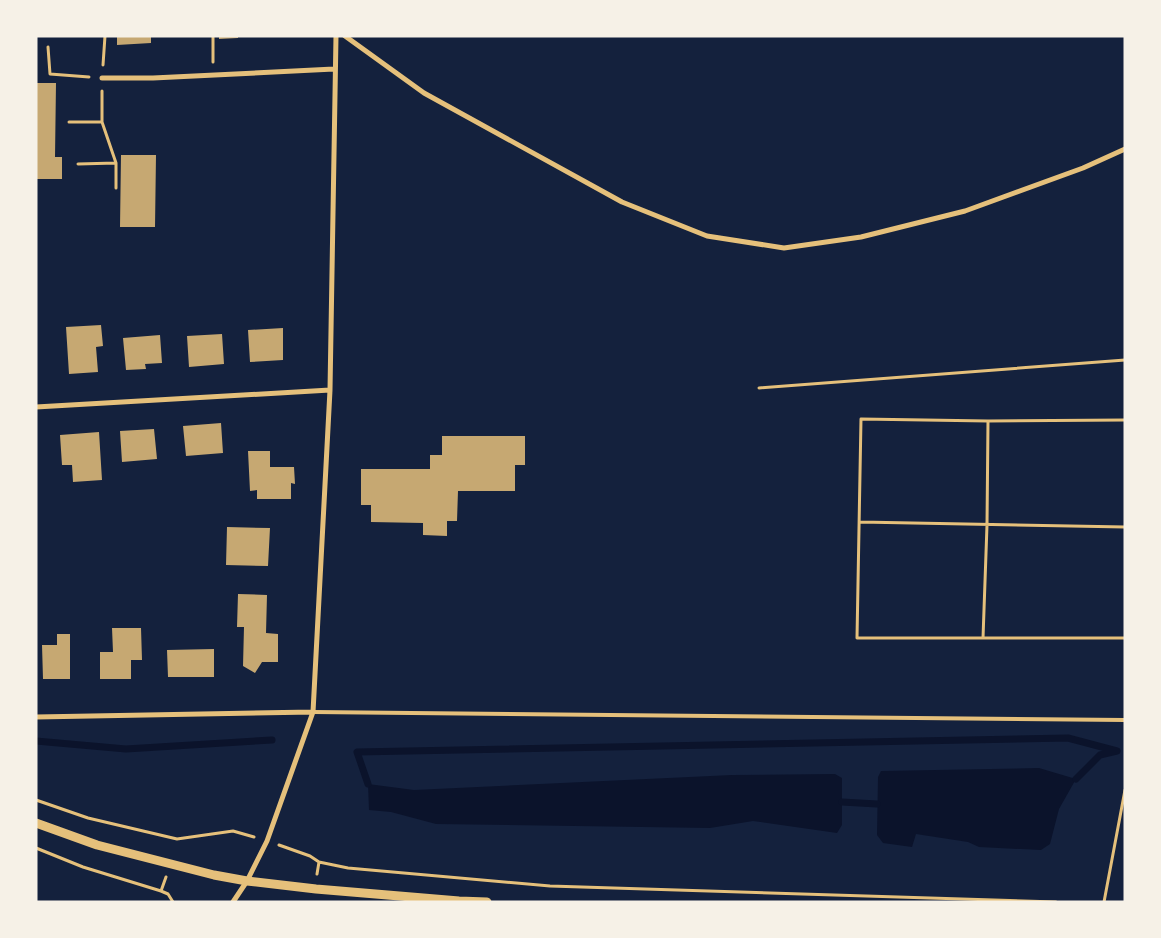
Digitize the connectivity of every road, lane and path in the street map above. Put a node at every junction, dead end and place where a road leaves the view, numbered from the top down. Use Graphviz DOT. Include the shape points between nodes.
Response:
graph roads {
  1 [pos="105,36"];
  2 [pos="213,36"];
  3 [pos="336,36"];
  4 [pos="345,36"];
  5 [pos="48,47"];
  6 [pos="334,69"];
  7 [pos="214,76"];
  8 [pos="102,78"];
  9 [pos="69,122"];
  10 [pos="102,122"];
  11 [pos="1125,149"];
  12 [pos="116,163"];
  13 [pos="78,164"];
  14 [pos="116,188"];
  15 [pos="1125,360"];
  16 [pos="759,388"];
  17 [pos="330,390"];
  18 [pos="36,407"];
  19 [pos="1125,420"];
  20 [pos="988,421"];
  21 [pos="860,522"];
  22 [pos="987,525"];
  23 [pos="1125,527"];
  24 [pos="983,638"];
  25 [pos="1125,638"];
  26 [pos="313,712"];
  27 [pos="36,717"];
  28 [pos="1125,720"];
  29 [pos="1125,790"];
  30 [pos="36,800"];
  31 [pos="36,823"];
  32 [pos="267,841"];
  33 [pos="36,848"];
  34 [pos="247,880"];
  35 [pos="172,902"];
  36 [pos="233,902"];
  37 [pos="487,902"];
  38 [pos="1056,902"];
  39 [pos="1104,902"];
  1 -- 8 [label="path"];
  2 -- 7 [label="path"];
  3 -- 6 [label="street"];
  4 -- 11 [label="street" via="424,93 622,202 707,236 784,248 861,237 965,210 1083,168"];
  5 -- 8 [label="path" via="50,74"];
  6 -- 7 [label="street"];
  6 -- 17 [label="street"];
  7 -- 8 [label="street"];
  8 -- 10 [label="path"];
  9 -- 10 [label="path"];
  10 -- 12 [label="path"];
  12 -- 13 [label="path"];
  12 -- 14 [label="path"];
  15 -- 16 [label="path"];
  17 -- 18 [label="street"];
  17 -- 26 [label="street"];
  19 -- 20 [label="path"];
  20 -- 21 [label="path" via="861,420"];
  20 -- 22 [label="path"];
  21 -- 22 [label="path"];
  21 -- 24 [label="path" via="857,638"];
  22 -- 23 [label="path"];
  22 -- 24 [label="path"];
  24 -- 25 [label="path"];
  26 -- 27 [label="street"];
  26 -- 28 [label="lane"];
  26 -- 32 [label="street"];
  29 -- 39 [label="path"];
  30 -- 32 [label="path" via="88,818 177,839 233,831"];
  31 -- 34 [label="street" via="97,845 214,875"];
  32 -- 34 [label="street"];
  32 -- 38 [label="path" via="319,862 348,868 550,886"];
  33 -- 35 [label="path" via="83,867 161,890"];
  34 -- 36 [label="street"];
  34 -- 37 [label="street" via="316,889"];
}
